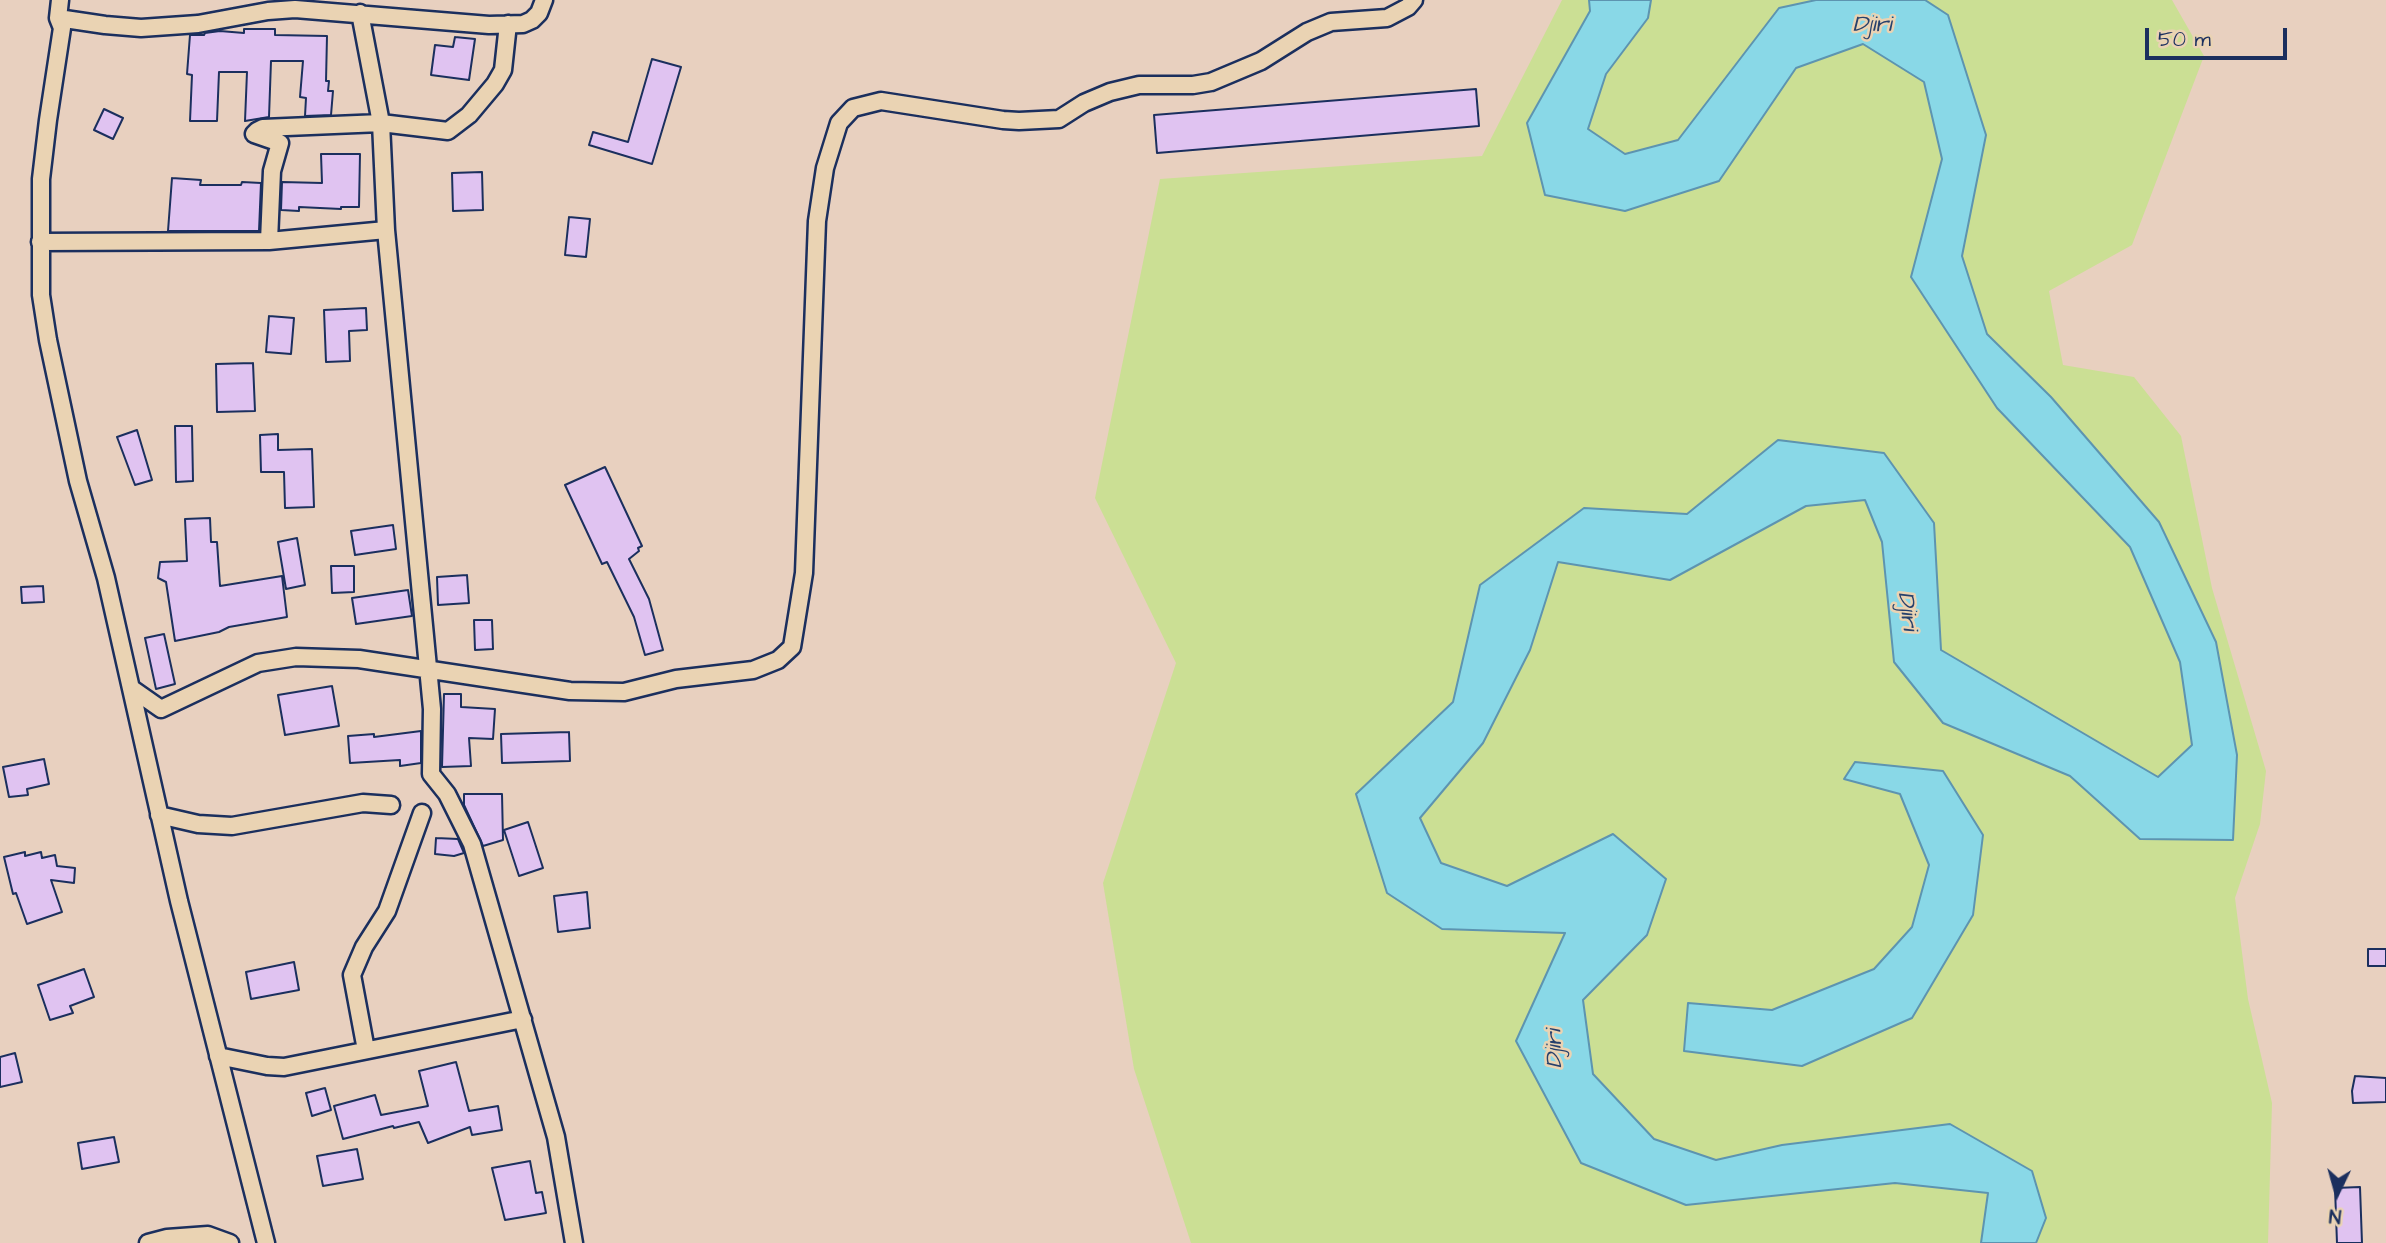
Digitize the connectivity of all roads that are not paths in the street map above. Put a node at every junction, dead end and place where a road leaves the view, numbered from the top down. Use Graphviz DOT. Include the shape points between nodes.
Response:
graph roads {
  1 [pos="60,0"];
  2 [pos="544,0"];
  3 [pos="1414,0"];
  4 [pos="296,4"];
  5 [pos="360,13"];
  6 [pos="58,18"];
  7 [pos="508,24"];
  8 [pos="381,123"];
  9 [pos="386,230"];
  10 [pos="269,241"];
  11 [pos="40,242"];
  12 [pos="428,670"];
  13 [pos="131,688"];
  14 [pos="391,806"];
  15 [pos="422,813"];
  16 [pos="159,815"];
  17 [pos="523,1019"];
  18 [pos="366,1050"];
  19 [pos="218,1056"];
  20 [pos="148,1243"];
  21 [pos="230,1243"];
  22 [pos="266,1243"];
  23 [pos="574,1243"];
  1 -- 6 [label="street"];
  2 -- 7 [label="street" via="532,20"];
  3 -- 12 [label="street" via="1387,18 1331,22 1261,61 1211,82 1139,85 1110,92 1059,119 1003,120 880,102 853,108 839,123 825,168 817,221 804,573 792,647 778,660 753,670 676,679 624,692 570,691"];
  4 -- 5 [label="street"];
  4 -- 6 [label="street" via="198,24 141,28"];
  5 -- 7 [label="street"];
  5 -- 8 [label="street"];
  6 -- 11 [label="street" via="62,28 41,179"];
  7 -- 8 [label="street" via="503,70 469,115 454,127 444,132"];
  8 -- 9 [label="street"];
  8 -- 10 [label="street" via="263,128 254,134 280,143 272,171"];
  9 -- 10 [label="street"];
  9 -- 12 [label="street"];
  10 -- 11 [label="street"];
  11 -- 13 [label="street" via="41,295 61,405"];
  12 -- 13 [label="street" via="359,659 279,659 258,663 161,709"];
  12 -- 17 [label="street" via="431,774 447,794 472,844"];
  13 -- 16 [label="street"];
  14 -- 16 [label="street" via="363,803 232,826"];
  15 -- 18 [label="street" via="387,911 352,975"];
  16 -- 19 [label="street"];
  17 -- 18 [label="street"];
  17 -- 23 [label="street" via="562,1162"];
  18 -- 19 [label="street" via="275,1067"];
  19 -- 22 [label="street"];
  20 -- 21 [label="street" via="208,1236"];
}
